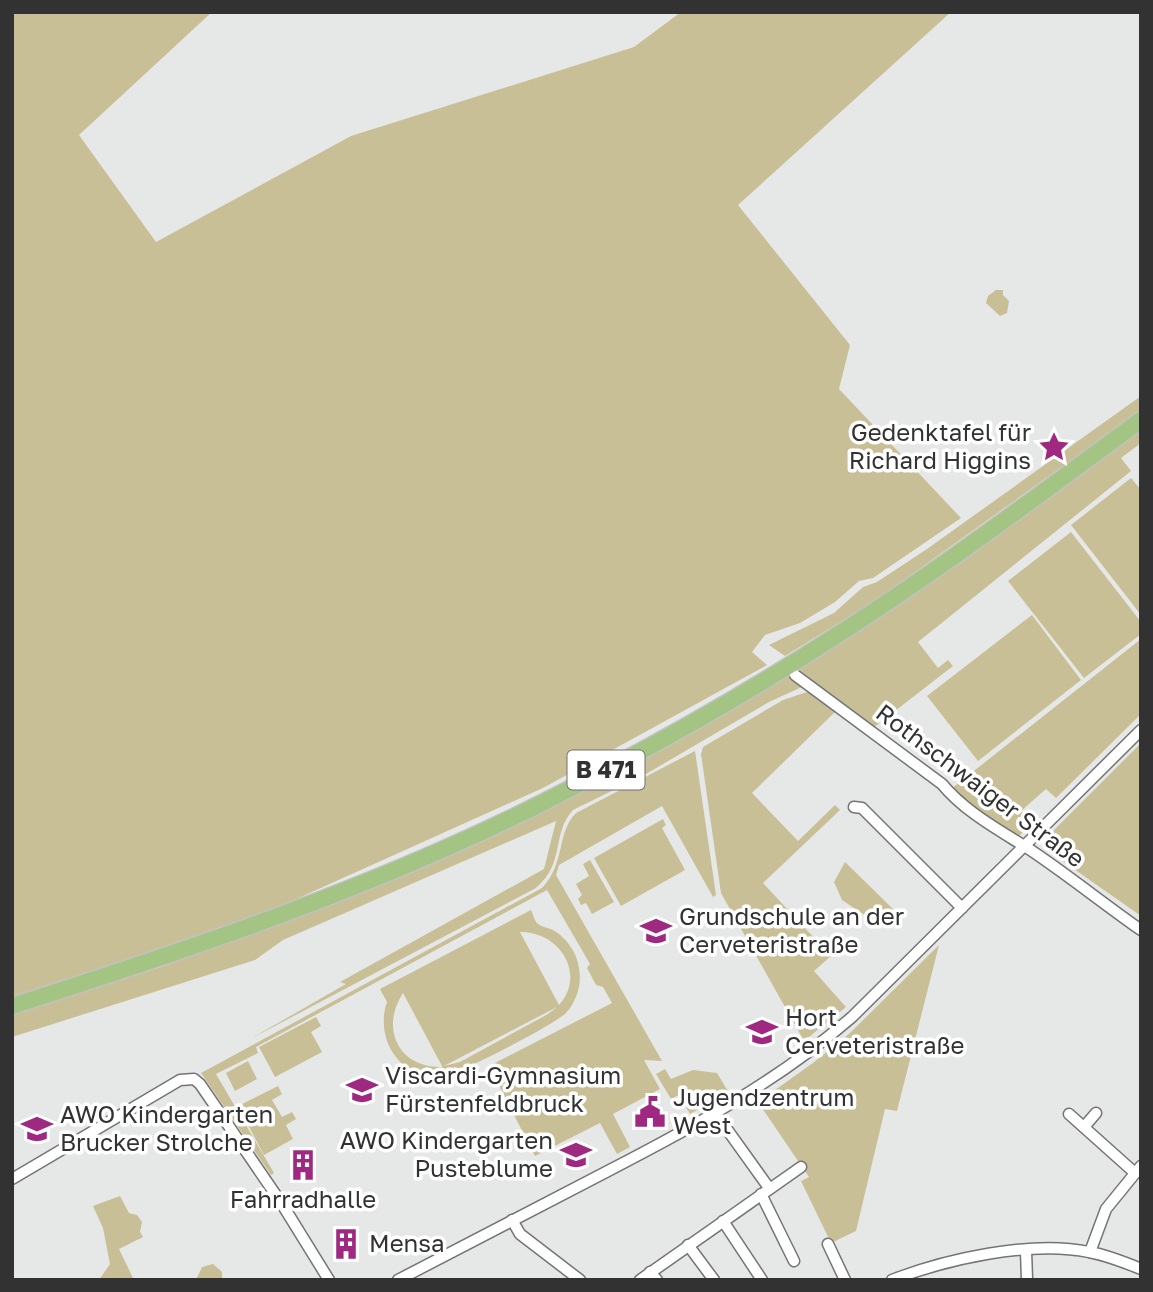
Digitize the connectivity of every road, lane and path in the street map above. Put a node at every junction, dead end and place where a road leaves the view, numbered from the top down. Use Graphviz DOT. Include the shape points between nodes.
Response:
graph roads {
  1 [pos="1141,420"];
  2 [pos="795,675"];
  3 [pos="1141,730"];
  4 [pos="854,807"];
  5 [pos="1023,846"];
  6 [pos="962,908"];
  7 [pos="1141,930"];
  8 [pos="12,1006"];
  9 [pos="1096,1113"];
  10 [pos="716,1114"];
  11 [pos="1069,1114"];
  12 [pos="1084,1127"];
  13 [pos="801,1167"];
  14 [pos="1138,1169"];
  15 [pos="12,1179"];
  16 [pos="765,1191"];
  17 [pos="512,1220"];
  18 [pos="723,1221"];
  19 [pos="828,1244"];
  20 [pos="688,1245"];
  21 [pos="1026,1250"];
  22 [pos="1090,1252"];
  23 [pos="794,1261"];
  24 [pos="1141,1269"];
  25 [pos="653,1276"];
  26 [pos="329,1280"];
  27 [pos="398,1280"];
  28 [pos="580,1280"];
  29 [pos="640,1280"];
  30 [pos="714,1280"];
  31 [pos="761,1280"];
  32 [pos="845,1280"];
  33 [pos="892,1280"];
  34 [pos="1027,1280"];
  1 -- 8 [label="highway, B 471" via="830,640 681,729 545,802 275,917"];
  2 -- 5 [label="street, Rothschwaiger Straße"];
  3 -- 5 [label="street"];
  4 -- 6 [label="street" via="862,808"];
  5 -- 6 [label="street"];
  5 -- 7 [label="street, Rothschwaiger Straße"];
  6 -- 10 [label="street" via="830,1036"];
  9 -- 12 [label="street"];
  10 -- 16 [label="street"];
  10 -- 17 [label="street"];
  11 -- 12 [label="street"];
  12 -- 14 [label="street"];
  13 -- 16 [label="street"];
  14 -- 22 [label="street" via="1106,1209"];
  15 -- 26 [label="street" via="180,1080 194,1079"];
  16 -- 18 [label="street"];
  16 -- 23 [label="street"];
  17 -- 27 [label="street"];
  17 -- 28 [label="street" via="520,1234"];
  18 -- 20 [label="street"];
  18 -- 31 [label="street"];
  19 -- 32 [label="street"];
  20 -- 25 [label="street"];
  20 -- 30 [label="street"];
  21 -- 22 [label="street"];
  21 -- 33 [label="street" via="963,1259"];
  21 -- 34 [label="street"];
  22 -- 24 [label="street"];
  25 -- 29 [label="street"];
}
